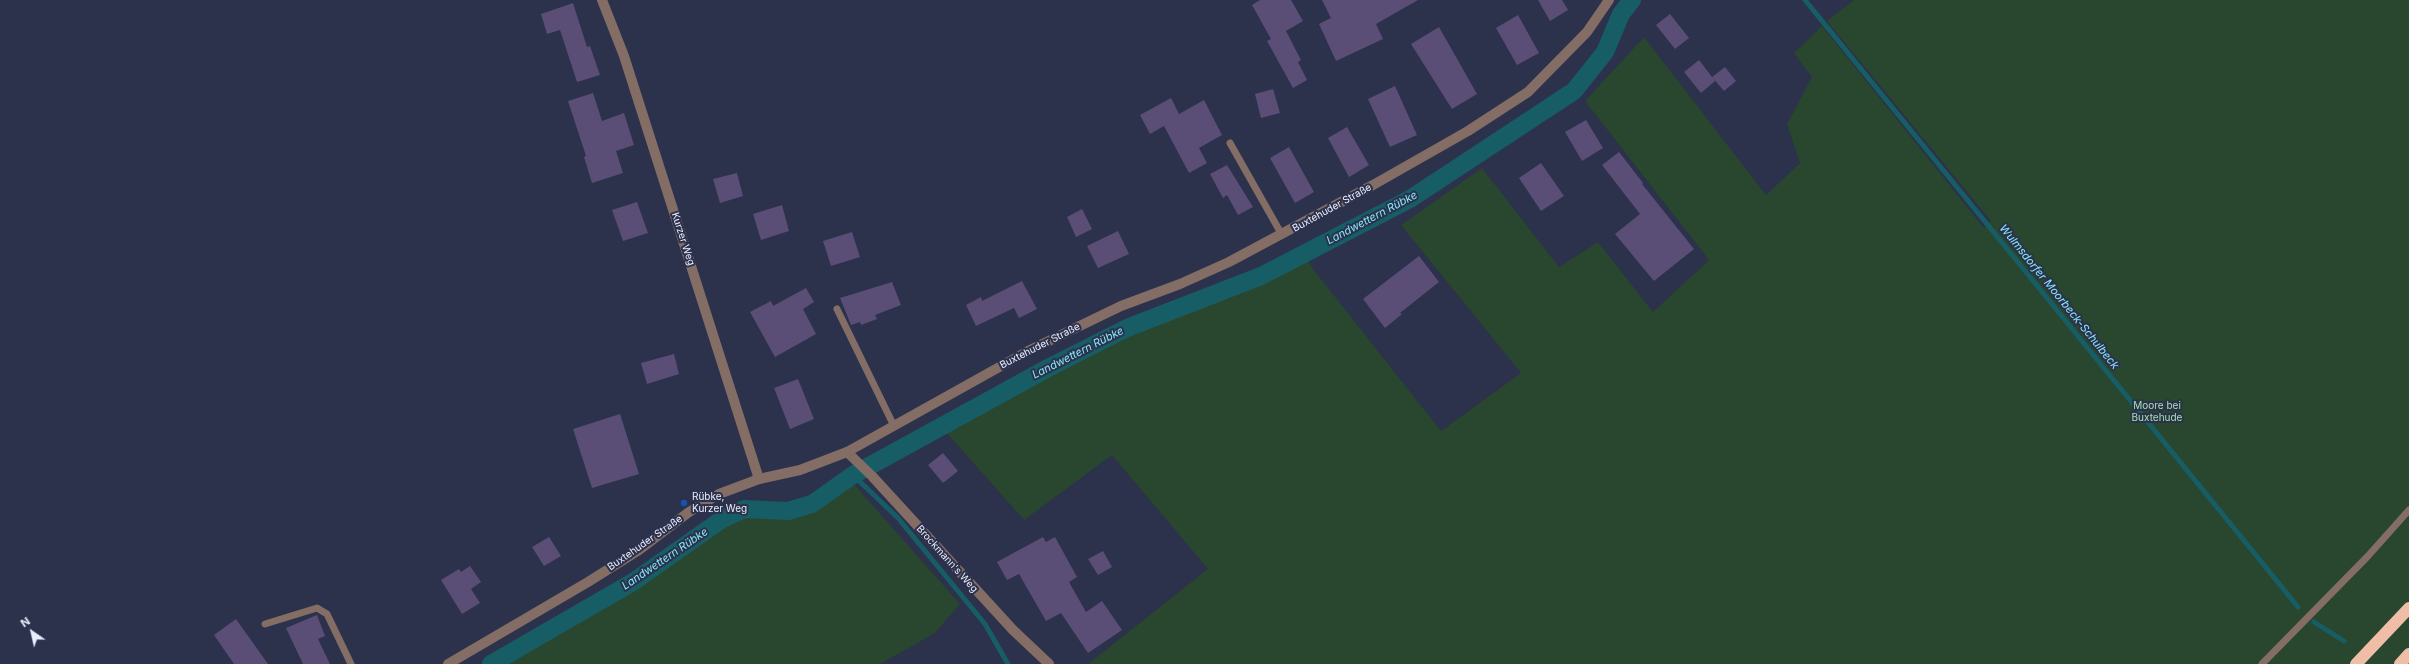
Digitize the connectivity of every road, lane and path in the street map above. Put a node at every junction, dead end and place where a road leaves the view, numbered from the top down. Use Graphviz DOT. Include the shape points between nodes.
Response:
graph roads {
  1 [pos="602,0"];
  2 [pos="1609,0"];
  3 [pos="1230,143"];
  4 [pos="1282,235"];
  5 [pos="836,309"];
  6 [pos="894,426"];
  7 [pos="847,452"];
  8 [pos="759,479"];
  9 [pos="2409,510"];
  10 [pos="2409,608"];
  11 [pos="265,624"];
  12 [pos="2409,654"];
  13 [pos="351,664"];
  14 [pos="448,664"];
  15 [pos="1049,664"];
  16 [pos="2262,664"];
  17 [pos="2356,664"];
  18 [pos="2400,664"];
  1 -- 8 [label="street, Kurzer Weg" via="624,56"];
  2 -- 4 [label="street, Buxtehuder Straße" via="1587,32 1528,92 1468,131"];
  3 -- 4 [label="lane"];
  4 -- 6 [label="street, Buxtehuder Straße" via="1194,278 1120,306 1042,344"];
  5 -- 6 [label="lane"];
  6 -- 7 [label="street, Buxtehuder Straße"];
  7 -- 8 [label="street, Buxtehuder Straße" via="800,470"];
  7 -- 15 [label="street, Brockmann's Weg" via="1013,630"];
  8 -- 14 [label="street, Buxtehuder Straße" via="719,494 595,578"];
  9 -- 16 [label="lane" via="2368,556"];
  10 -- 17 [label="highway"];
  11 -- 13 [label="lane" via="317,608 327,614"];
  12 -- 18 [label="highway"];
}
